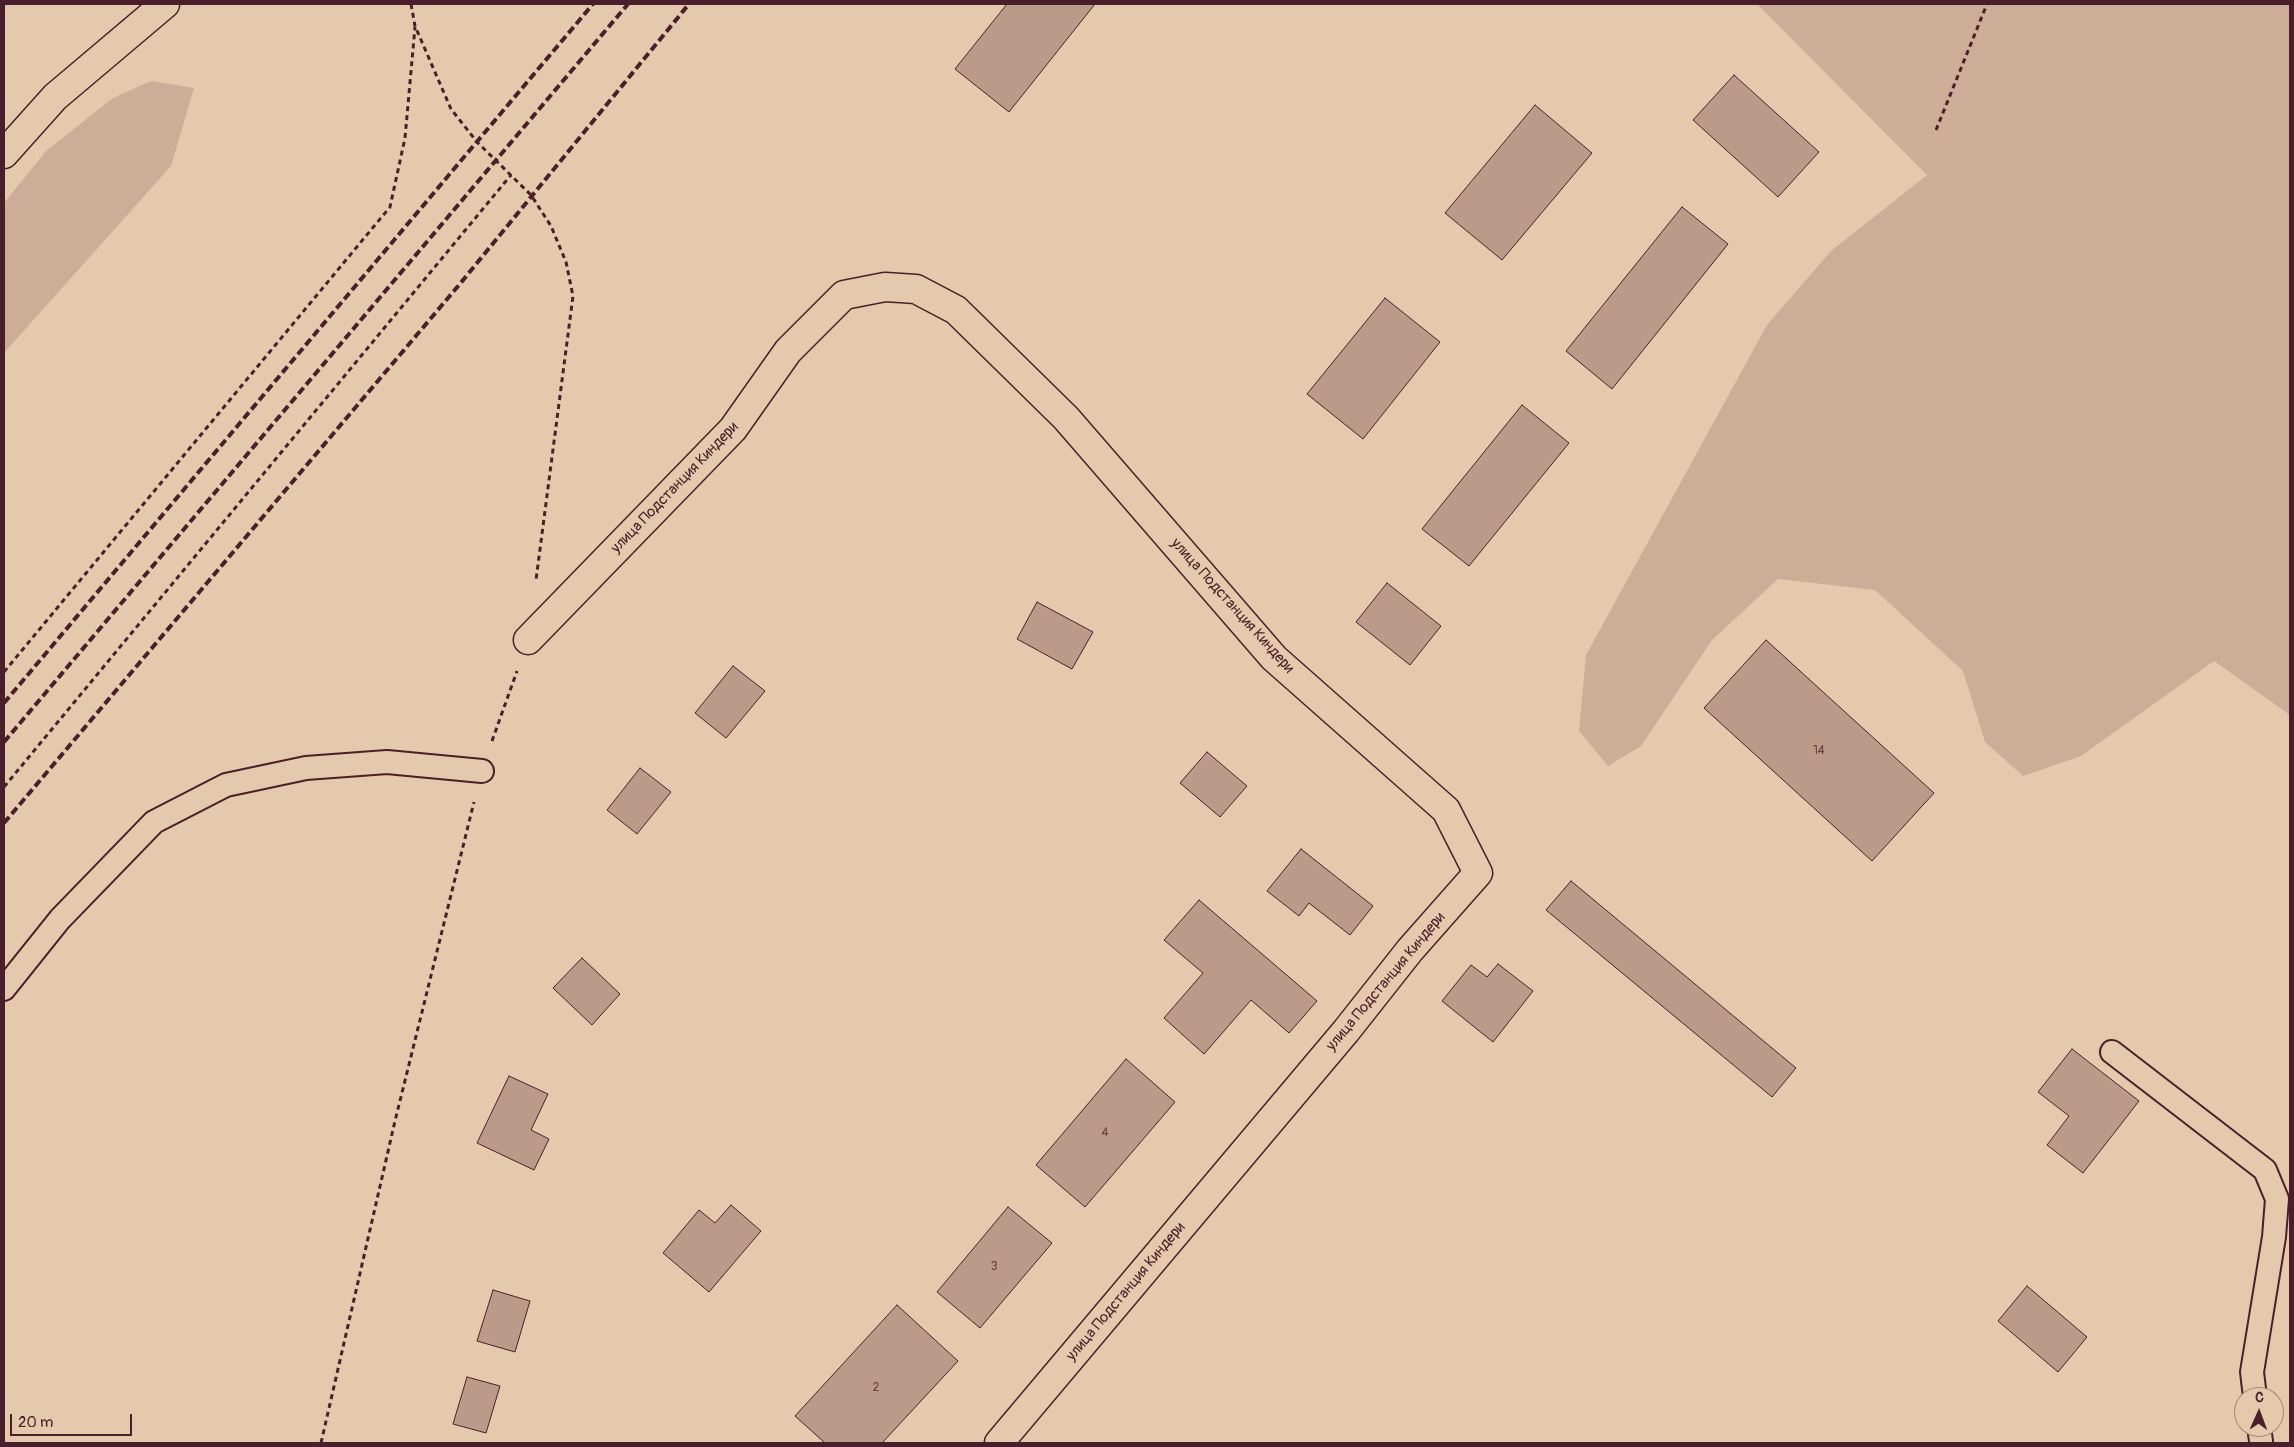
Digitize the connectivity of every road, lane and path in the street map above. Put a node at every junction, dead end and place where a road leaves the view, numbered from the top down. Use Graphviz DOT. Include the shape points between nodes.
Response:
graph roads {
  1 [pos="166,4"];
  2 [pos="411,4"];
  3 [pos="1987,4"];
  4 [pos="415,26"];
  5 [pos="1936,130"];
  6 [pos="4,154"];
  7 [pos="511,175"];
  8 [pos="536,581"];
  9 [pos="528,640"];
  10 [pos="4,672"];
  11 [pos="482,770"];
  12 [pos="4,787"];
  13 [pos="4,990"];
  14 [pos="2112,1052"];
  15 [pos="2254,1387"];
  16 [pos="321,1443"];
  17 [pos="999,1443"];
  1 -- 6 [label="street" via="55,97"];
  2 -- 4 [label="path"];
  3 -- 5 [label="path"];
  4 -- 7 [label="path" via="452,109 477,142"];
  4 -- 10 [label="path" via="405,138 390,206"];
  7 -- 8 [label="path" via="531,195 551,226 566,262 573,296"];
  7 -- 12 [label="path"];
  9 -- 11 [label="path"];
  9 -- 17 [label="street, улица Подстанция Киндери" via="733,429 788,352 844,295 885,287 916,289 956,310 1066,418 1274,658 1446,810 1478,873 1410,950 1346,1031"];
  11 -- 13 [label="lane" via="387,762 306,768 226,785 154,822 60,919"];
  11 -- 16 [label="path" via="395,1121"];
  14 -- 15 [label="lane" via="2265,1170 2277,1199 2252,1372"];
}
